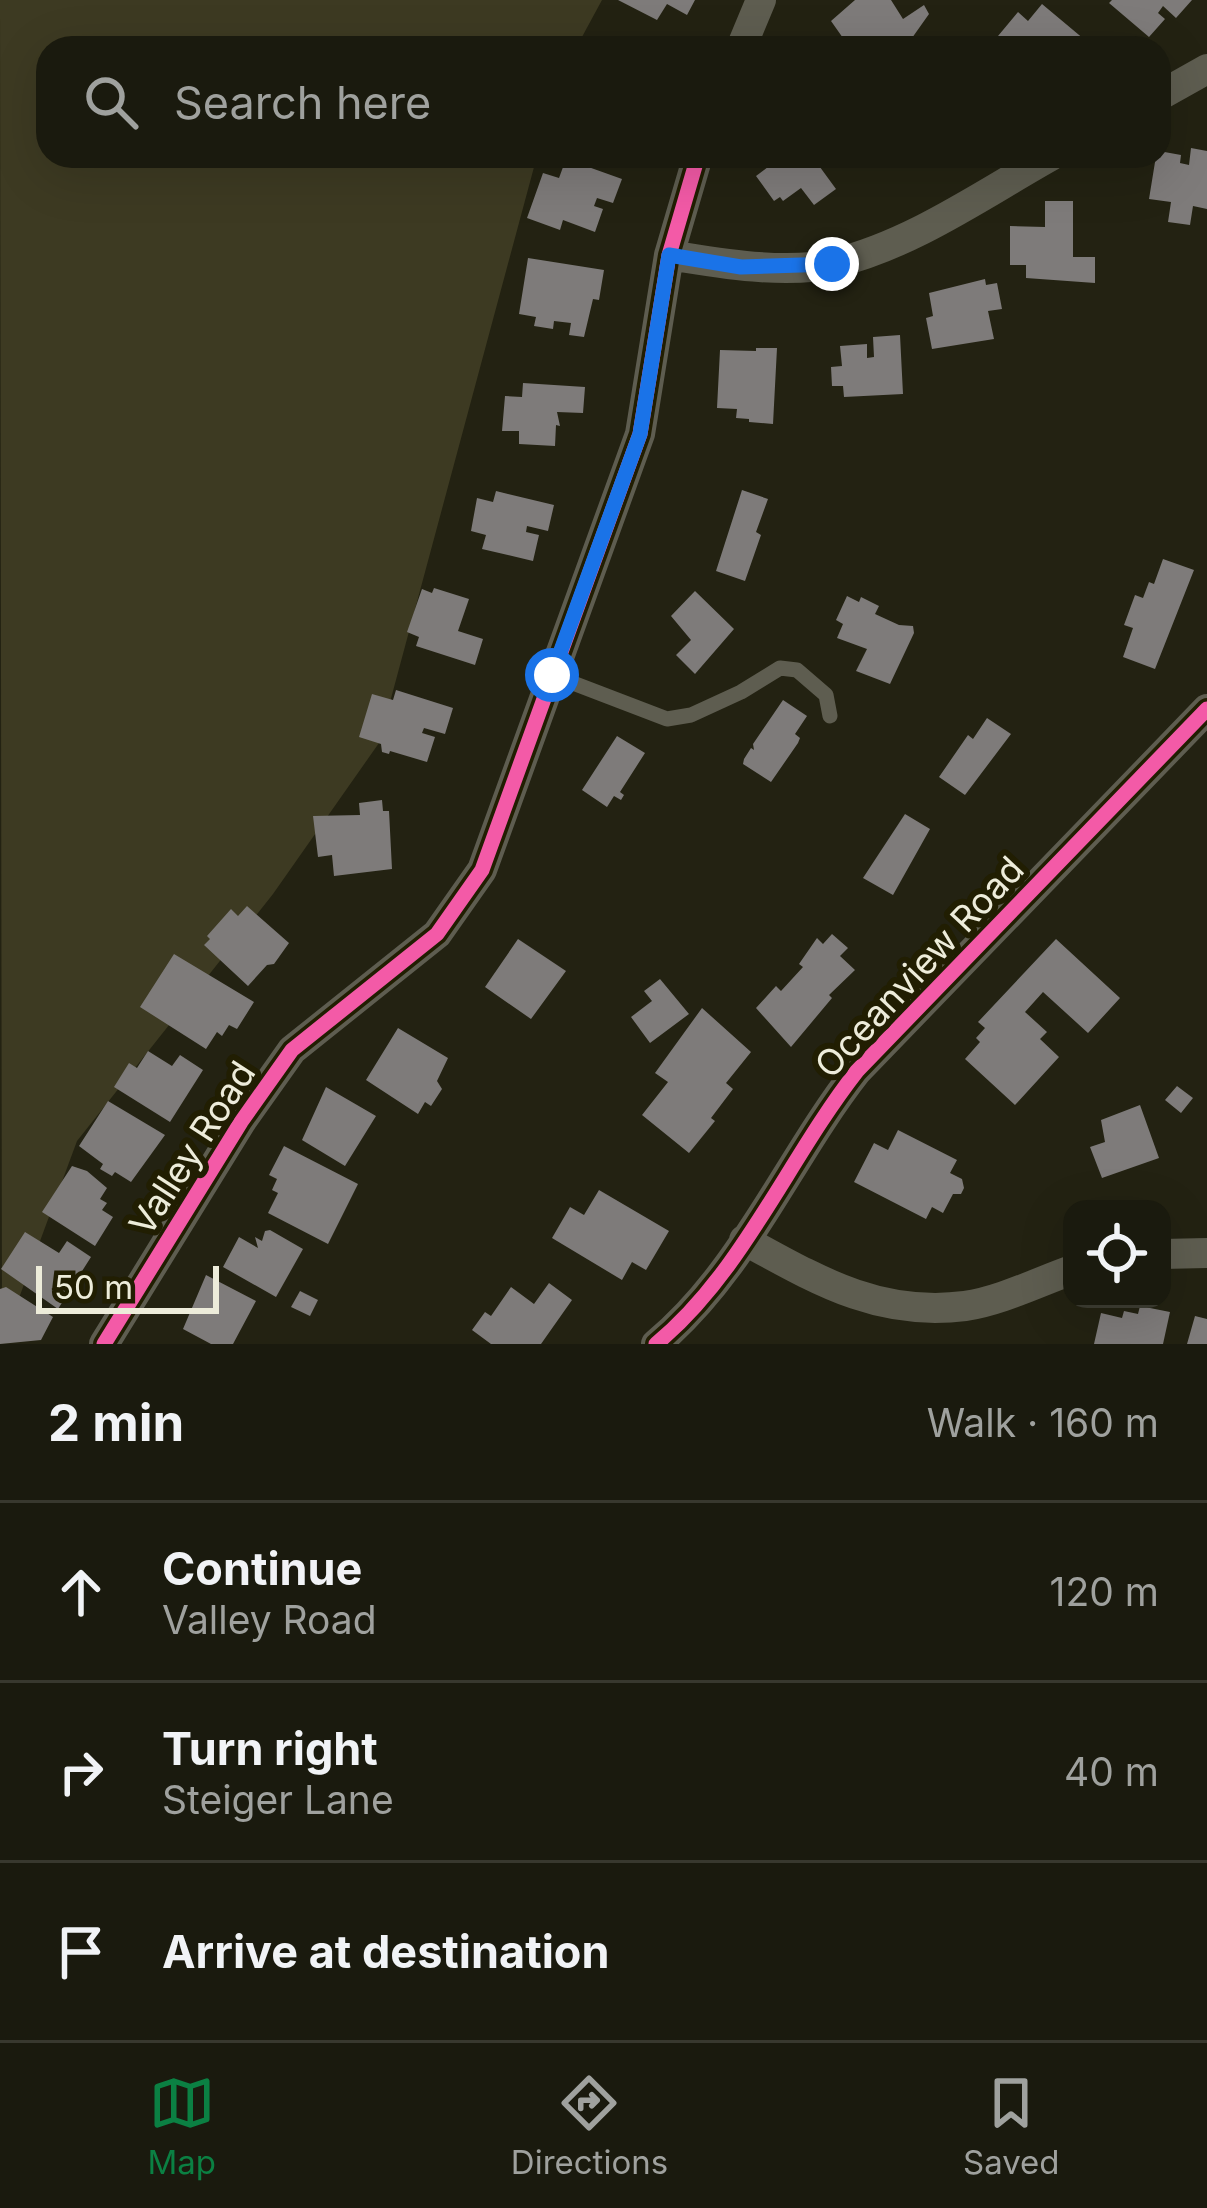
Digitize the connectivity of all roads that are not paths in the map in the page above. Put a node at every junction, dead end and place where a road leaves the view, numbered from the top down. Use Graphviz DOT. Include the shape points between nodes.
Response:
graph roads {
  1 [pos="761,0"];
  2 [pos="746,36"];
  3 [pos="1207,69"];
  4 [pos="1171,89"];
  5 [pos="694,168"];
  6 [pos="1030,168"];
  7 [pos="669,255"];
  8 [pos="552,675"];
  9 [pos="1207,709"];
  10 [pos="830,716"];
  11 [pos="744,1240"];
  12 [pos="1207,1253"];
  13 [pos="1171,1254"];
  14 [pos="1063,1273"];
  15 [pos="104,1344"];
  16 [pos="656,1344"];
  1 -- 2 [label="street"];
  3 -- 4 [label="street"];
  5 -- 7 [label="street, Valley Road"];
  6 -- 7 [label="street" via="906,237 832,264 741,267"];
  7 -- 8 [label="street, Valley Road" via="640,434"];
  8 -- 10 [label="lane" via="667,718 708,708 780,668 797,670 826,694"];
  8 -- 15 [label="street, Valley Road" via="482,870 437,934 292,1050"];
  9 -- 11 [label="street, Oceanview Road" via="856,1071"];
  11 -- 14 [label="street" via="832,1288 900,1307 968,1306"];
  11 -- 16 [label="street, Oceanview Road"];
  12 -- 13 [label="street"];
}
